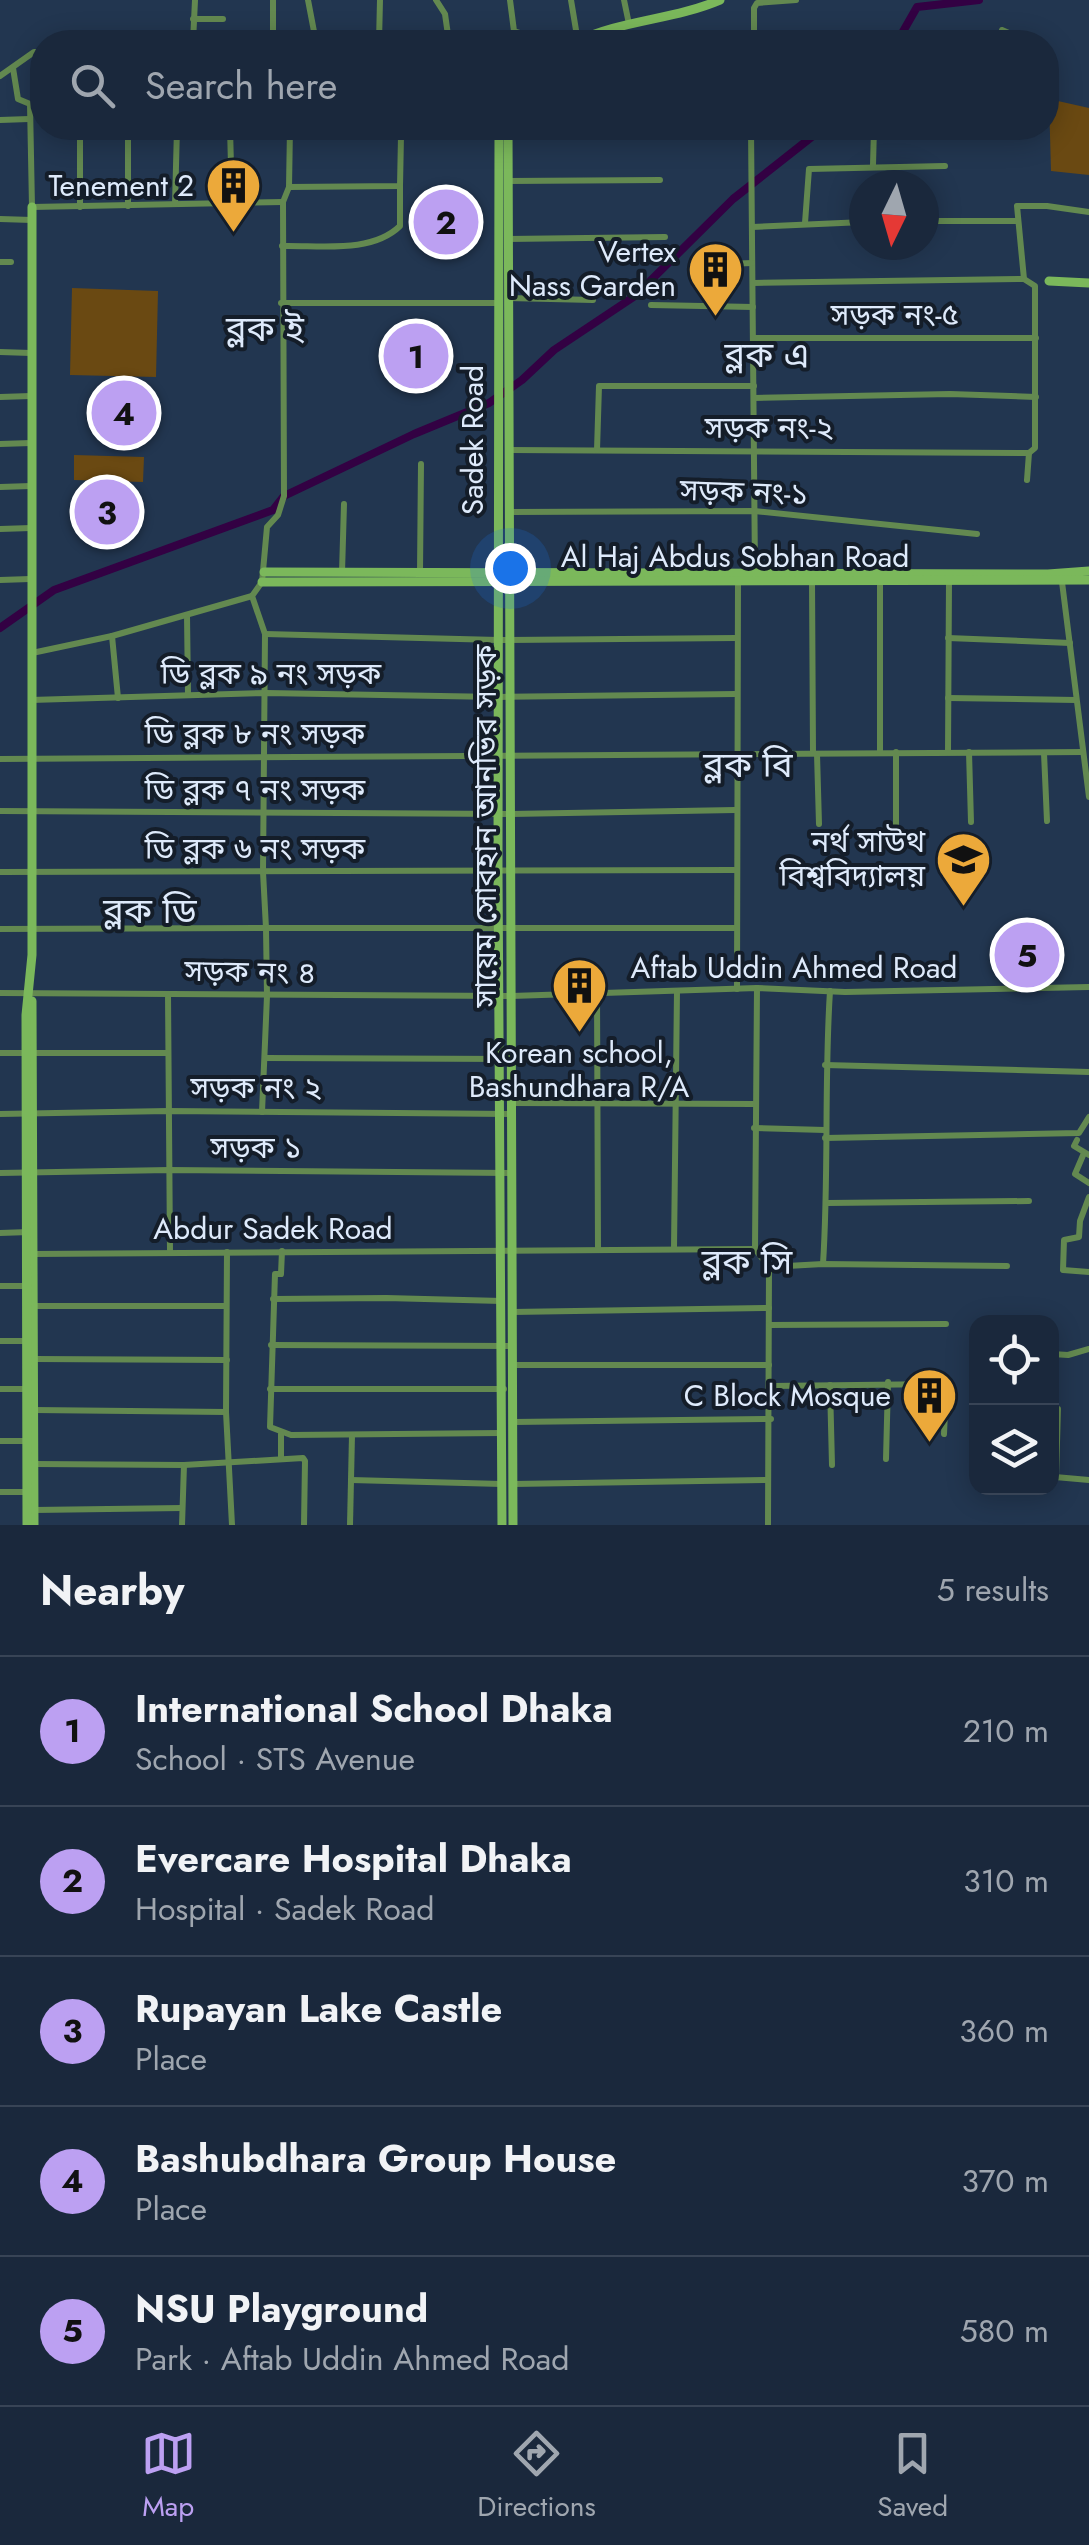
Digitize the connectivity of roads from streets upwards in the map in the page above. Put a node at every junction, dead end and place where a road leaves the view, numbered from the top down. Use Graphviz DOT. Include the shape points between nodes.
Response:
graph roads {
  1 [pos="196,0"];
  2 [pos="273,0"];
  3 [pos="308,0"];
  4 [pos="380,0"];
  5 [pos="436,0"];
  6 [pos="510,0"];
  7 [pos="571,0"];
  8 [pos="624,0"];
  9 [pos="720,0"];
  10 [pos="796,0"];
  11 [pos="193,19"];
  12 [pos="223,19"];
  13 [pos="629,25"];
  14 [pos="193,30"];
  15 [pos="273,30"];
  16 [pos="314,30"];
  17 [pos="379,30"];
  18 [pos="448,30"];
  19 [pos="514,30"];
  20 [pos="575,30"];
  21 [pos="606,30"];
  22 [pos="754,30"];
  23 [pos="30,55"];
  24 [pos="12,68"];
  25 [pos="0,76"];
  26 [pos="29,119"];
  27 [pos="0,120"];
  28 [pos="80,140"];
  29 [pos="128,140"];
  30 [pos="177,140"];
  31 [pos="230,140"];
  32 [pos="290,140"];
  33 [pos="401,140"];
  34 [pos="499,140"];
  35 [pos="508,140"];
  36 [pos="751,140"];
  37 [pos="874,140"];
  38 [pos="873,165"];
  39 [pos="945,166"];
  40 [pos="660,180"];
  41 [pos="508,181"];
  42 [pos="400,186"];
  43 [pos="289,187"];
  44 [pos="232,202"];
  45 [pos="282,202"];
  46 [pos="176,204"];
  47 [pos="128,206"];
  48 [pos="32,207"];
  49 [pos="80,207"];
  50 [pos="1089,212"];
  51 [pos="0,219"];
  52 [pos="32,220"];
  53 [pos="1016,220"];
  54 [pos="805,222"];
  55 [pos="849,222"];
  56 [pos="939,222"];
  57 [pos="752,228"];
  58 [pos="665,237"];
  59 [pos="508,239"];
  60 [pos="282,246"];
  61 [pos="0,262"];
  62 [pos="12,262"];
  63 [pos="752,263"];
  64 [pos="700,265"];
  65 [pos="1024,279"];
  66 [pos="1049,281"];
  67 [pos="752,283"];
  68 [pos="1089,283"];
  69 [pos="509,300"];
  70 [pos="593,300"];
  71 [pos="281,303"];
  72 [pos="498,303"];
  73 [pos="652,305"];
  74 [pos="753,307"];
  75 [pos="753,338"];
  76 [pos="1036,338"];
  77 [pos="0,352"];
  78 [pos="31,353"];
  79 [pos="754,386"];
  80 [pos="31,396"];
  81 [pos="1036,396"];
  82 [pos="0,397"];
  83 [pos="754,398"];
  84 [pos="504,419"];
  85 [pos="0,444"];
  86 [pos="31,444"];
  87 [pos="509,450"];
  88 [pos="754,450"];
  89 [pos="597,451"];
  90 [pos="1029,453"];
  91 [pos="421,464"];
  92 [pos="1027,480"];
  93 [pos="31,486"];
  94 [pos="0,487"];
  95 [pos="344,504"];
  96 [pos="754,510"];
  97 [pos="508,512"];
  98 [pos="32,528"];
  99 [pos="0,529"];
  100 [pos="977,534"];
  101 [pos="1089,571"];
  102 [pos="342,573"];
  103 [pos="420,573"];
  104 [pos="755,573"];
  105 [pos="263,577"];
  106 [pos="504,579"];
  107 [pos="0,580"];
  108 [pos="738,580"];
  109 [pos="812,580"];
  110 [pos="1089,580"];
  111 [pos="949,581"];
  112 [pos="880,582"];
  113 [pos="1062,582"];
  114 [pos="30,585"];
  115 [pos="252,596"];
  116 [pos="187,615"];
  117 [pos="265,634"];
  118 [pos="112,636"];
  119 [pos="510,638"];
  120 [pos="736,638"];
  121 [pos="948,638"];
  122 [pos="498,640"];
  123 [pos="1070,643"];
  124 [pos="32,653"];
  125 [pos="266,693"];
  126 [pos="736,694"];
  127 [pos="188,695"];
  128 [pos="498,697"];
  129 [pos="510,697"];
  130 [pos="118,698"];
  131 [pos="947,698"];
  132 [pos="32,700"];
  133 [pos="1076,700"];
  134 [pos="880,752"];
  135 [pos="896,752"];
  136 [pos="948,752"];
  137 [pos="968,752"];
  138 [pos="1044,752"];
  139 [pos="1083,752"];
  140 [pos="735,754"];
  141 [pos="815,754"];
  142 [pos="265,756"];
  143 [pos="498,756"];
  144 [pos="510,757"];
  145 [pos="0,759"];
  146 [pos="32,759"];
  147 [pos="1089,796"];
  148 [pos="32,810"];
  149 [pos="736,810"];
  150 [pos="0,812"];
  151 [pos="264,814"];
  152 [pos="498,814"];
  153 [pos="510,814"];
  154 [pos="971,822"];
  155 [pos="1047,822"];
  156 [pos="819,824"];
  157 [pos="896,825"];
  158 [pos="735,870"];
  159 [pos="0,872"];
  160 [pos="33,872"];
  161 [pos="263,872"];
  162 [pos="498,872"];
  163 [pos="511,872"];
  164 [pos="266,928"];
  165 [pos="498,928"];
  166 [pos="511,928"];
  167 [pos="734,928"];
  168 [pos="0,930"];
  169 [pos="32,930"];
  170 [pos="1089,987"];
  171 [pos="737,988"];
  172 [pos="757,988"];
  173 [pos="677,991"];
  174 [pos="830,991"];
  175 [pos="0,992"];
  176 [pos="597,992"];
  177 [pos="30,994"];
  178 [pos="168,994"];
  179 [pos="267,996"];
  180 [pos="499,996"];
  181 [pos="511,996"];
  182 [pos="168,1052"];
  183 [pos="29,1053"];
  184 [pos="0,1054"];
  185 [pos="265,1058"];
  186 [pos="500,1058"];
  187 [pos="512,1058"];
  188 [pos="825,1065"];
  189 [pos="1089,1072"];
  190 [pos="596,1104"];
  191 [pos="754,1104"];
  192 [pos="675,1105"];
  193 [pos="512,1109"];
  194 [pos="168,1110"];
  195 [pos="262,1112"];
  196 [pos="500,1113"];
  197 [pos="0,1114"];
  198 [pos="29,1114"];
  199 [pos="1089,1117"];
  200 [pos="754,1128"];
  201 [pos="825,1134"];
  202 [pos="1078,1136"];
  203 [pos="1087,1154"];
  204 [pos="169,1170"];
  205 [pos="500,1172"];
  206 [pos="512,1172"];
  207 [pos="0,1174"];
  208 [pos="30,1174"];
  209 [pos="1089,1183"];
  210 [pos="1089,1196"];
  211 [pos="1029,1201"];
  212 [pos="827,1203"];
  213 [pos="0,1232"];
  214 [pos="30,1232"];
  215 [pos="598,1249"];
  216 [pos="674,1249"];
  217 [pos="754,1249"];
  218 [pos="170,1251"];
  219 [pos="282,1251"];
  220 [pos="512,1251"];
  221 [pos="226,1252"];
  222 [pos="500,1252"];
  223 [pos="34,1254"];
  224 [pos="824,1264"];
  225 [pos="769,1266"];
  226 [pos="1007,1266"];
  227 [pos="1089,1272"];
  228 [pos="0,1286"];
  229 [pos="30,1286"];
  230 [pos="274,1299"];
  231 [pos="509,1305"];
  232 [pos="34,1306"];
  233 [pos="226,1306"];
  234 [pos="769,1308"];
  235 [pos="769,1324"];
  236 [pos="946,1324"];
  237 [pos="0,1341"];
  238 [pos="30,1341"];
  239 [pos="271,1344"];
  240 [pos="501,1346"];
  241 [pos="513,1346"];
  242 [pos="1089,1349"];
  243 [pos="1059,1354"];
  244 [pos="34,1358"];
  245 [pos="227,1360"];
  246 [pos="513,1364"];
  247 [pos="770,1365"];
  248 [pos="885,1383"];
  249 [pos="830,1385"];
  250 [pos="770,1386"];
  251 [pos="30,1389"];
  252 [pos="270,1389"];
  253 [pos="507,1389"];
  254 [pos="0,1390"];
  255 [pos="34,1410"];
  256 [pos="226,1412"];
  257 [pos="771,1419"];
  258 [pos="513,1422"];
  259 [pos="281,1434"];
  260 [pos="502,1434"];
  261 [pos="944,1434"];
  262 [pos="352,1436"];
  263 [pos="0,1441"];
  264 [pos="30,1441"];
  265 [pos="281,1458"];
  266 [pos="886,1459"];
  267 [pos="34,1464"];
  268 [pos="230,1464"];
  269 [pos="184,1465"];
  270 [pos="832,1465"];
  271 [pos="1059,1477"];
  272 [pos="351,1480"];
  273 [pos="766,1480"];
  274 [pos="1089,1480"];
  275 [pos="508,1484"];
  276 [pos="0,1492"];
  277 [pos="31,1492"];
  278 [pos="182,1508"];
  279 [pos="34,1510"];
  280 [pos="232,1524"];
  281 [pos="31,1525"];
  282 [pos="182,1525"];
  283 [pos="304,1525"];
  284 [pos="350,1525"];
  285 [pos="502,1525"];
  286 [pos="514,1525"];
  287 [pos="768,1525"];
  1 -- 11 [label="street"];
  2 -- 15 [label="street"];
  3 -- 16 [label="street"];
  4 -- 17 [label="street"];
  5 -- 18 [label="street"];
  6 -- 19 [label="street"];
  7 -- 20 [label="street"];
  8 -- 13 [label="street"];
  9 -- 13 [label="street"];
  10 -- 22 [label="street" via="757,3"];
  11 -- 12 [label="street"];
  11 -- 14 [label="street"];
  13 -- 21 [label="street"];
  23 -- 24 [label="street"];
  24 -- 25 [label="street"];
  24 -- 26 [label="street" via="18,99 30,104"];
  26 -- 27 [label="street"];
  26 -- 48 [label="street"];
  28 -- 49 [label="street"];
  29 -- 47 [label="street"];
  30 -- 46 [label="street"];
  31 -- 44 [label="street"];
  32 -- 43 [label="street"];
  33 -- 42 [label="street"];
  34 -- 72 [label="street, Sadek Road"];
  35 -- 41 [label="street, সায়েম সোবহান আনভির সড়ক"];
  36 -- 57 [label="street"];
  37 -- 38 [label="street"];
  38 -- 39 [label="street"];
  38 -- 54 [label="street" via="809,169"];
  40 -- 41 [label="street"];
  41 -- 59 [label="street, সায়েম সোবহান আনভির সড়ক"];
  42 -- 43 [label="street"];
  42 -- 60 [label="street" via="400,226 381,240"];
  43 -- 45 [label="street"];
  44 -- 45 [label="street"];
  44 -- 46 [label="street"];
  45 -- 60 [label="street"];
  46 -- 47 [label="street"];
  47 -- 49 [label="street"];
  48 -- 49 [label="street"];
  48 -- 52 [label="street"];
  50 -- 53 [label="street" via="1017,206"];
  51 -- 52 [label="street"];
  52 -- 78 [label="street"];
  53 -- 56 [label="street"];
  53 -- 65 [label="street"];
  54 -- 55 [label="street"];
  54 -- 57 [label="street"];
  57 -- 63 [label="street"];
  58 -- 59 [label="street"];
  59 -- 69 [label="street, সায়েম সোবহান আনভির সড়ক"];
  60 -- 71 [label="street"];
  61 -- 62 [label="street"];
  63 -- 64 [label="street"];
  63 -- 67 [label="street"];
  65 -- 67 [label="street"];
  65 -- 76 [label="street" via="1036,286"];
  66 -- 68 [label="street"];
  67 -- 74 [label="street"];
  69 -- 70 [label="street"];
  69 -- 72 [label="street"];
  69 -- 84 [label="street, সায়েম সোবহান আনভির সড়ক"];
  71 -- 72 [label="street"];
  71 -- 105 [label="street" via="284,496 267,527"];
  72 -- 84 [label="street, Sadek Road"];
  73 -- 74 [label="street"];
  74 -- 75 [label="street"];
  75 -- 76 [label="street, সড়ক নং-৫"];
  75 -- 79 [label="street"];
  76 -- 81 [label="street"];
  77 -- 78 [label="street"];
  78 -- 80 [label="street"];
  79 -- 83 [label="street"];
  79 -- 89 [label="street" via="599,386"];
  80 -- 82 [label="street"];
  80 -- 86 [label="street"];
  81 -- 83 [label="street"];
  81 -- 90 [label="street" via="1035,448"];
  83 -- 88 [label="street"];
  84 -- 87 [label="street, সায়েম সোবহান আনভির সড়ক"];
  84 -- 106 [label="street, Sadek Road"];
  85 -- 86 [label="street"];
  86 -- 93 [label="street"];
  87 -- 89 [label="street, সড়ক নং-২"];
  87 -- 97 [label="street, সায়েম সোবহান আনভির সড়ক"];
  88 -- 89 [label="street, সড়ক নং-২"];
  88 -- 90 [label="street, সড়ক নং-২"];
  88 -- 96 [label="street"];
  90 -- 92 [label="street"];
  91 -- 103 [label="street"];
  93 -- 94 [label="street"];
  93 -- 98 [label="street"];
  95 -- 102 [label="street"];
  96 -- 97 [label="street, সড়ক নং-১"];
  96 -- 100 [label="street, সড়ক নং-১"];
  96 -- 104 [label="street"];
  97 -- 106 [label="street, সায়েম সোবহান আনভির সড়ক"];
  98 -- 99 [label="street"];
  98 -- 114 [label="street"];
  101 -- 104 [label="street"];
  102 -- 103 [label="street"];
  102 -- 105 [label="street"];
  103 -- 106 [label="street"];
  104 -- 106 [label="street"];
  105 -- 106 [label="street, Al Haj Abdus Sobhan Road"];
  105 -- 115 [label="street"];
  106 -- 108 [label="street, Al Haj Abdus Sobhan Road"];
  106 -- 119 [label="street, সায়েম সোবহান আনভির সড়ক"];
  106 -- 122 [label="street, Sadek Road"];
  107 -- 114 [label="street"];
  108 -- 109 [label="street, Al Haj Abdus Sobhan Road"];
  108 -- 120 [label="street"];
  109 -- 112 [label="street, Al Haj Abdus Sobhan Road"];
  109 -- 141 [label="street"];
  110 -- 113 [label="street, Al Haj Abdus Sobhan Road"];
  111 -- 112 [label="street, Al Haj Abdus Sobhan Road"];
  111 -- 113 [label="street, Al Haj Abdus Sobhan Road"];
  111 -- 121 [label="street"];
  112 -- 134 [label="street"];
  113 -- 123 [label="street"];
  114 -- 124 [label="street"];
  115 -- 116 [label="street"];
  115 -- 117 [label="street"];
  116 -- 118 [label="street"];
  116 -- 127 [label="street"];
  117 -- 122 [label="street"];
  117 -- 125 [label="street"];
  118 -- 124 [label="street"];
  118 -- 130 [label="street"];
  119 -- 120 [label="street"];
  119 -- 122 [label="street"];
  119 -- 129 [label="street, সায়েম সোবহান আনভির সড়ক"];
  120 -- 126 [label="street"];
  121 -- 123 [label="street"];
  121 -- 131 [label="street"];
  122 -- 128 [label="street, Sadek Road"];
  123 -- 133 [label="street"];
  124 -- 132 [label="street"];
  125 -- 127 [label="street, ডি ব্লক ৯ নং সড়ক"];
  125 -- 128 [label="street, ডি ব্লক ৯ নং সড়ক"];
  125 -- 142 [label="street"];
  126 -- 129 [label="street, ডি ব্লক ৯ নং সড়ক"];
  126 -- 140 [label="street"];
  127 -- 130 [label="street, ডি ব্লক ৯ নং সড়ক"];
  128 -- 129 [label="street, ডি ব্লক ৯ নং সড়ক"];
  128 -- 143 [label="street, Sadek Road"];
  129 -- 144 [label="street, সায়েম সোবহান আনভির সড়ক"];
  130 -- 132 [label="street, ডি ব্লক ৯ নং সড়ক"];
  131 -- 133 [label="street"];
  131 -- 136 [label="street"];
  132 -- 146 [label="street"];
  133 -- 139 [label="street"];
  134 -- 135 [label="street, ডি ব্লক ৮ নং সড়ক"];
  134 -- 141 [label="street, ডি ব্লক ৮ নং সড়ক"];
  135 -- 136 [label="street, ডি ব্লক ৮ নং সড়ক"];
  135 -- 157 [label="street"];
  136 -- 137 [label="street, ডি ব্লক ৮ নং সড়ক"];
  137 -- 138 [label="street, ডি ব্লক ৮ নং সড়ক"];
  137 -- 154 [label="street"];
  138 -- 139 [label="street, ডি ব্লক ৮ নং সড়ক"];
  138 -- 155 [label="street"];
  139 -- 147 [label="street"];
  140 -- 141 [label="street, ডি ব্লক ৮ নং সড়ক"];
  140 -- 144 [label="street, ডি ব্লক ৮ নং সড়ক"];
  140 -- 149 [label="street"];
  141 -- 156 [label="street"];
  142 -- 143 [label="street, ডি ব্লক ৮ নং সড়ক"];
  142 -- 146 [label="street, ডি ব্লক ৮ নং সড়ক"];
  142 -- 151 [label="street"];
  143 -- 144 [label="street, ডি ব্লক ৮ নং সড়ক"];
  143 -- 152 [label="street, Sadek Road"];
  144 -- 153 [label="street, সায়েম সোবহান আনভির সড়ক"];
  145 -- 146 [label="street, ডি ব্লক ৮ নং সড়ক"];
  146 -- 148 [label="street"];
  148 -- 150 [label="street, ডি ব্লক ৭ নং সড়ক"];
  148 -- 151 [label="street, ডি ব্লক ৭ নং সড়ক"];
  148 -- 160 [label="street"];
  149 -- 153 [label="street, ডি ব্লক ৭ নং সড়ক"];
  149 -- 158 [label="street"];
  151 -- 152 [label="street, ডি ব্লক ৭ নং সড়ক"];
  151 -- 161 [label="street"];
  152 -- 153 [label="street, ডি ব্লক ৭ নং সড়ক"];
  152 -- 162 [label="street, Sadek Road"];
  153 -- 163 [label="street, সায়েম সোবহান আনভির সড়ক"];
  158 -- 163 [label="street, ডি ব্লক ৬ নং সড়ক"];
  158 -- 167 [label="street"];
  159 -- 160 [label="street, ডি ব্লক ৬ নং সড়ক"];
  160 -- 161 [label="street, ডি ব্লক ৬ নং সড়ক"];
  160 -- 169 [label="street"];
  161 -- 162 [label="street, ডি ব্লক ৬ নং সড়ক"];
  161 -- 164 [label="street"];
  162 -- 163 [label="street, ডি ব্লক ৬ নং সড়ক"];
  162 -- 165 [label="street, Sadek Road"];
  163 -- 166 [label="street, সায়েম সোবহান আনভির সড়ক"];
  164 -- 165 [label="street"];
  164 -- 169 [label="street"];
  164 -- 179 [label="street"];
  165 -- 166 [label="street"];
  165 -- 180 [label="street, Sadek Road"];
  166 -- 167 [label="street"];
  166 -- 181 [label="street, সায়েম সোবহান আনভির সড়ক"];
  167 -- 171 [label="street"];
  168 -- 169 [label="street"];
  169 -- 177 [label="street"];
  170 -- 174 [label="street, Aftab Uddin Ahmed Road"];
  171 -- 172 [label="street, Aftab Uddin Ahmed Road"];
  171 -- 173 [label="street, Aftab Uddin Ahmed Road"];
  172 -- 174 [label="street, Aftab Uddin Ahmed Road"];
  172 -- 191 [label="street"];
  173 -- 176 [label="street, Aftab Uddin Ahmed Road"];
  173 -- 192 [label="street"];
  174 -- 188 [label="street"];
  175 -- 177 [label="street, সড়ক নং ৪"];
  176 -- 181 [label="street, Aftab Uddin Ahmed Road"];
  176 -- 190 [label="street"];
  177 -- 178 [label="street, সড়ক নং ৪"];
  177 -- 183 [label="street"];
  178 -- 179 [label="street, সড়ক নং ৪"];
  178 -- 182 [label="street"];
  179 -- 180 [label="street, সড়ক নং ৪"];
  179 -- 185 [label="street"];
  180 -- 181 [label="street, Aftab Uddin Ahmed Road"];
  180 -- 186 [label="street, Sadek Road"];
  181 -- 187 [label="street, সায়েম সোবহান আনভির সড়ক"];
  182 -- 183 [label="street"];
  182 -- 194 [label="street"];
  183 -- 184 [label="street"];
  183 -- 198 [label="street"];
  185 -- 186 [label="street"];
  185 -- 195 [label="street"];
  186 -- 187 [label="street"];
  186 -- 196 [label="street, Sadek Road"];
  187 -- 193 [label="street, সায়েম সোবহান আনভির সড়ক"];
  188 -- 189 [label="street"];
  188 -- 201 [label="street"];
  190 -- 192 [label="street, সড়ক নং ২"];
  190 -- 193 [label="street, সড়ক নং ২"];
  190 -- 215 [label="street"];
  191 -- 192 [label="street, সড়ক নং ২"];
  191 -- 200 [label="street"];
  192 -- 216 [label="street"];
  193 -- 196 [label="street, সড়ক নং ২"];
  193 -- 206 [label="street, সায়েম সোবহান আনভির সড়ক"];
  194 -- 195 [label="street, সড়ক নং ২"];
  194 -- 198 [label="street, সড়ক নং ২"];
  194 -- 204 [label="street"];
  195 -- 196 [label="street, সড়ক নং ২"];
  196 -- 205 [label="street, সায়েম সোবহান আনভির সড়ক"];
  197 -- 198 [label="street, সড়ক নং ২"];
  198 -- 208 [label="street"];
  199 -- 202 [label="street"];
  200 -- 201 [label="street"];
  200 -- 217 [label="street"];
  201 -- 202 [label="street"];
  201 -- 212 [label="street"];
  202 -- 203 [label="street" via="1074,1146"];
  203 -- 209 [label="street" via="1074,1171"];
  204 -- 205 [label="street, সড়ক ১"];
  204 -- 208 [label="street, সড়ক ১"];
  204 -- 218 [label="street"];
  205 -- 206 [label="street, সড়ক ১"];
  205 -- 222 [label="street, সায়েম সোবহান আনভির সড়ক"];
  206 -- 220 [label="street, সায়েম সোবহান আনভির সড়ক"];
  207 -- 208 [label="street, সড়ক ১"];
  208 -- 214 [label="street"];
  210 -- 227 [label="street" via="1079,1237 1064,1240 1062,1270"];
  211 -- 212 [label="street"];
  212 -- 224 [label="street"];
  213 -- 214 [label="street"];
  214 -- 223 [label="street"];
  214 -- 229 [label="street"];
  215 -- 216 [label="street, Abdur Sadek Road"];
  215 -- 220 [label="street, Abdur Sadek Road"];
  216 -- 217 [label="street, Abdur Sadek Road"];
  217 -- 225 [label="street"];
  218 -- 221 [label="street, Abdur Sadek Road"];
  218 -- 223 [label="street, Abdur Sadek Road"];
  219 -- 221 [label="street, Abdur Sadek Road"];
  219 -- 222 [label="street, Abdur Sadek Road"];
  219 -- 230 [label="street"];
  220 -- 222 [label="street, Abdur Sadek Road"];
  220 -- 231 [label="street, সায়েম সোবহান আনভির সড়ক"];
  221 -- 233 [label="street"];
  222 -- 231 [label="street, সায়েম সোবহান আনভির সড়ক"];
  223 -- 229 [label="street"];
  224 -- 225 [label="street"];
  224 -- 226 [label="street"];
  225 -- 234 [label="street"];
  228 -- 229 [label="street"];
  229 -- 232 [label="street"];
  229 -- 238 [label="street"];
  230 -- 231 [label="street"];
  230 -- 239 [label="street"];
  231 -- 234 [label="street"];
  231 -- 240 [label="street, সায়েম সোবহান আনভির সড়ক"];
  231 -- 241 [label="street, সায়েম সোবহান আনভির সড়ক"];
  232 -- 233 [label="street"];
  232 -- 238 [label="street"];
  233 -- 245 [label="street"];
  234 -- 235 [label="street"];
  235 -- 236 [label="street"];
  235 -- 247 [label="street"];
  237 -- 238 [label="street"];
  238 -- 244 [label="street"];
  238 -- 251 [label="street"];
  239 -- 240 [label="street"];
  239 -- 252 [label="street"];
  240 -- 241 [label="street"];
  240 -- 253 [label="street, সায়েম সোবহান আনভির সড়ক"];
  241 -- 246 [label="street, সায়েম সোবহান আনভির সড়ক"];
  242 -- 243 [label="street"];
  244 -- 245 [label="street"];
  244 -- 251 [label="street"];
  245 -- 256 [label="street"];
  246 -- 247 [label="street"];
  246 -- 253 [label="street, সায়েম সোবহান আনভির সড়ক"];
  247 -- 250 [label="street"];
  248 -- 249 [label="street"];
  248 -- 261 [label="street" via="944,1386"];
  248 -- 266 [label="street"];
  249 -- 250 [label="street"];
  249 -- 270 [label="street"];
  250 -- 257 [label="street"];
  251 -- 254 [label="street"];
  251 -- 255 [label="street"];
  251 -- 264 [label="street"];
  252 -- 253 [label="street"];
  252 -- 259 [label="street" via="270,1427"];
  253 -- 258 [label="street, সায়েম সোবহান আনভির সড়ক"];
  253 -- 260 [label="street, সায়েম সোবহান আনভির সড়ক"];
  255 -- 256 [label="street"];
  255 -- 264 [label="street"];
  256 -- 268 [label="street"];
  257 -- 258 [label="street"];
  257 -- 273 [label="street"];
  258 -- 275 [label="street, সায়েম সোবহান আনভির সড়ক"];
  259 -- 262 [label="street"];
  259 -- 265 [label="street"];
  260 -- 262 [label="street"];
  260 -- 275 [label="street, সায়েম সোবহান আনভির সড়ক"];
  262 -- 272 [label="street"];
  263 -- 264 [label="street"];
  264 -- 267 [label="street"];
  264 -- 277 [label="street"];
  265 -- 268 [label="street"];
  265 -- 283 [label="street" via="306,1461"];
  267 -- 269 [label="street"];
  267 -- 277 [label="street"];
  268 -- 269 [label="street"];
  268 -- 280 [label="street"];
  269 -- 278 [label="street"];
  271 -- 274 [label="street"];
  272 -- 275 [label="street"];
  272 -- 284 [label="street"];
  273 -- 275 [label="street"];
  273 -- 287 [label="street"];
  275 -- 285 [label="street, সায়েম সোবহান আনভির সড়ক"];
  275 -- 286 [label="street, সায়েম সোবহান আনভির সড়ক"];
  276 -- 277 [label="street"];
  277 -- 279 [label="street"];
  277 -- 281 [label="street"];
  278 -- 279 [label="street"];
  278 -- 282 [label="street"];
  279 -- 281 [label="street"];
}
